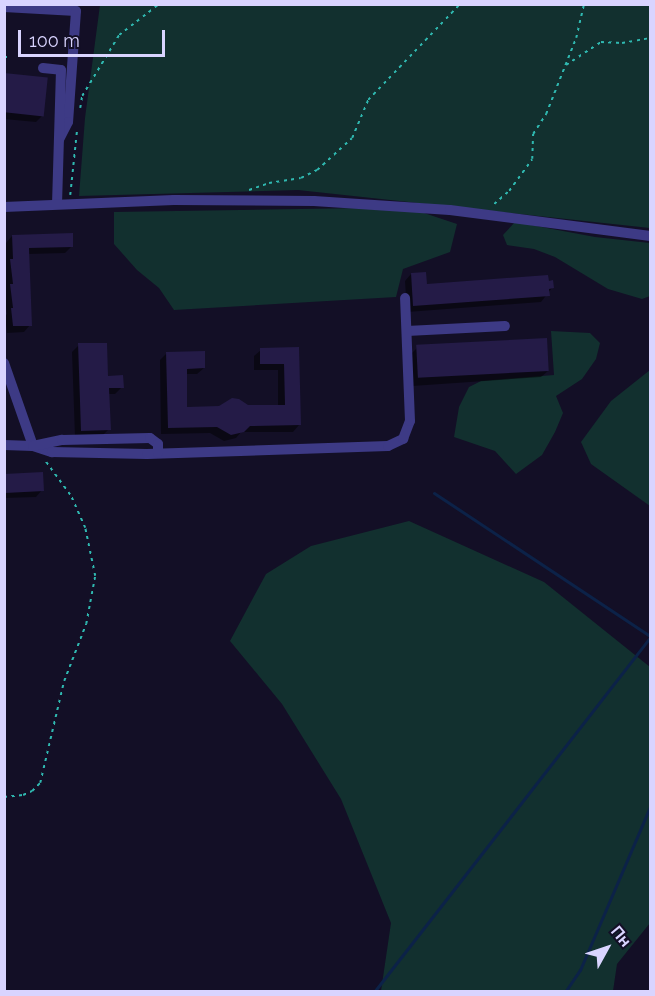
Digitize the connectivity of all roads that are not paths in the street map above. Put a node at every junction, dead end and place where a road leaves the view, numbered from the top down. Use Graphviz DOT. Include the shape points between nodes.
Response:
graph roads {
  1 [pos="4,7"];
  2 [pos="43,68"];
  3 [pos="59,140"];
  4 [pos="57,204"];
  5 [pos="4,207"];
  6 [pos="651,236"];
  7 [pos="405,298"];
  8 [pos="505,326"];
  9 [pos="407,331"];
  10 [pos="4,363"];
  11 [pos="4,445"];
  12 [pos="33,446"];
  13 [pos="158,453"];
  1 -- 3 [label="street" via="76,11 68,122"];
  2 -- 3 [label="street" via="60,70"];
  3 -- 4 [label="street"];
  4 -- 5 [label="street"];
  4 -- 6 [label="street" via="325,202 483,214"];
  7 -- 9 [label="street"];
  8 -- 9 [label="street"];
  9 -- 13 [label="street" via="410,421 403,439 388,446"];
  10 -- 12 [label="street"];
  11 -- 12 [label="street"];
  12 -- 13 [label="street" via="52,452"];
  12 -- 13 [label="street" via="62,440 150,438 158,444"];
}
